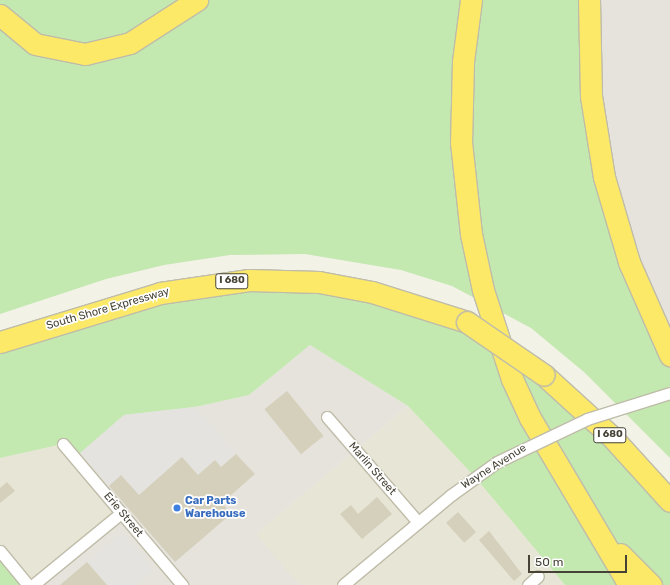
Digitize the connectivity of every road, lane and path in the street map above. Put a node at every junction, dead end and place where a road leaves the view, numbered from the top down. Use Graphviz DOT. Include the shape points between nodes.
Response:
graph roads {
  1 [pos="197,0"];
  2 [pos="471,0"];
  3 [pos="589,0"];
  4 [pos="0,15"];
  5 [pos="0,342"];
  6 [pos="670,355"];
  7 [pos="670,393"];
  8 [pos="327,417"];
  9 [pos="64,444"];
  10 [pos="670,501"];
  11 [pos="121,513"];
  12 [pos="418,522"];
  13 [pos="597,531"];
  14 [pos="0,551"];
  15 [pos="538,576"];
  16 [pos="28,585"];
  17 [pos="33,585"];
  18 [pos="182,585"];
  19 [pos="343,585"];
  20 [pos="528,585"];
  21 [pos="629,585"];
  22 [pos="651,585"];
  1 -- 4 [label="highway" via="130,43 85,54 36,44"];
  2 -- 13 [label="highway" via="463,62 461,142 470,226 483,290 512,379 530,418"];
  3 -- 6 [label="highway" via="591,96 604,177 629,262"];
  5 -- 10 [label="highway, South Shore Expressway / I 680, bridge" via="160,293 249,280 319,282 372,292 467,322 544,375 610,435"];
  7 -- 12 [label="street, Wayne Avenue, bridge" via="586,419 497,462"];
  8 -- 12 [label="street, Marlin Street"];
  9 -- 11 [label="street, Erie Street"];
  11 -- 17 [label="street"];
  11 -- 18 [label="street, Erie Street"];
  12 -- 19 [label="street, Wayne Avenue"];
  13 -- 21 [label="highway"];
  13 -- 22 [label="highway"];
  14 -- 16 [label="street"];
  15 -- 20 [label="street"];
}
